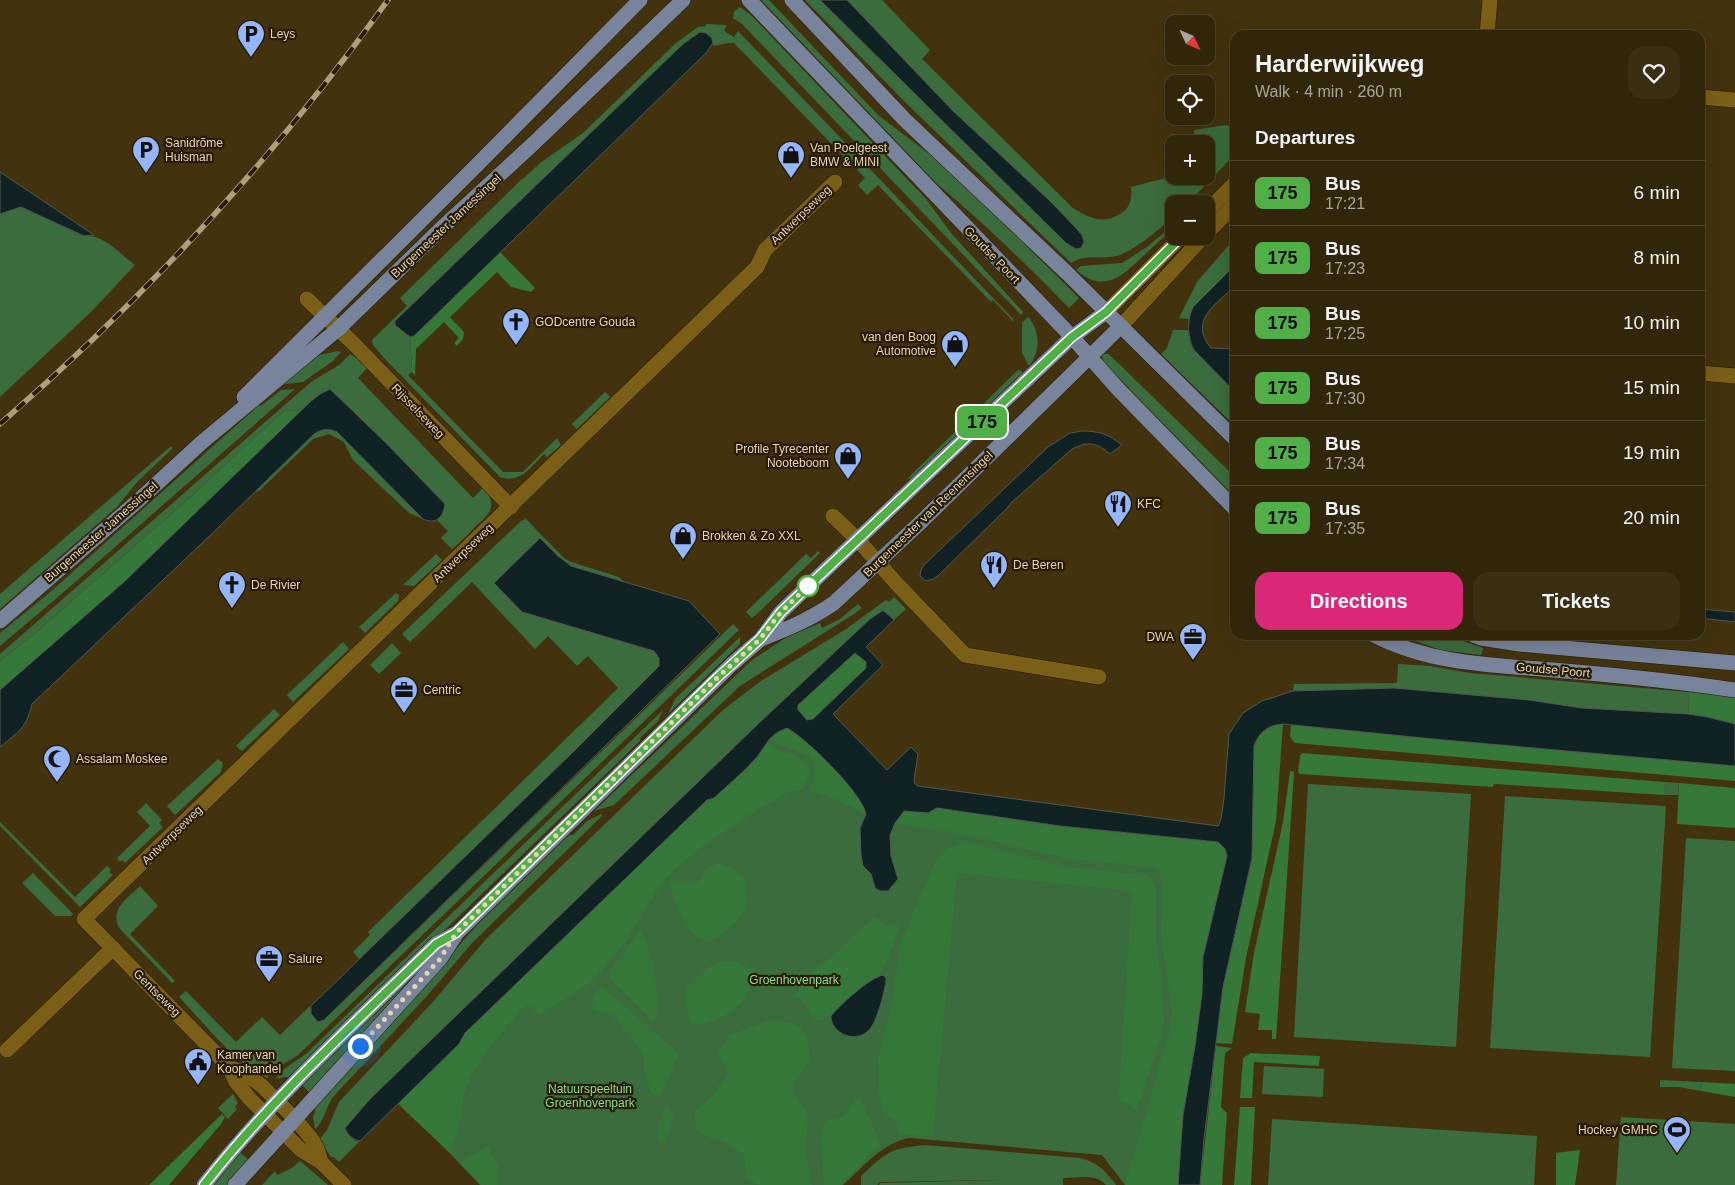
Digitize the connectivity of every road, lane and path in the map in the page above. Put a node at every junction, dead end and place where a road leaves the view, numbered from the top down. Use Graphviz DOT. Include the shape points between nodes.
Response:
graph roads {
  1 [pos="640,0"];
  2 [pos="683,0"];
  3 [pos="749,0"];
  4 [pos="792,0"];
  5 [pos="1490,0"];
  6 [pos="1487,30"];
  7 [pos="1705,97"];
  8 [pos="1735,100"];
  9 [pos="835,182"];
  10 [pos="1230,188"];
  11 [pos="1215,203"];
  12 [pos="1230,209"];
  13 [pos="1215,225"];
  14 [pos="1173,245"];
  15 [pos="1196,245"];
  16 [pos="306,299"];
  17 [pos="1106,312"];
  18 [pos="324,316"];
  19 [pos="1120,326"];
  20 [pos="338,329"];
  21 [pos="1072,337"];
  22 [pos="1088,357"];
  23 [pos="1705,373"];
  24 [pos="1735,376"];
  25 [pos="1230,434"];
  26 [pos="201,443"];
  27 [pos="1230,505"];
  28 [pos="511,507"];
  29 [pos="833,516"];
  30 [pos="858,540"];
  31 [pos="878,563"];
  32 [pos="0,621"];
  33 [pos="760,639"];
  34 [pos="1384,640"];
  35 [pos="1494,640"];
  36 [pos="1735,663"];
  37 [pos="1099,677"];
  38 [pos="1735,690"];
  39 [pos="84,919"];
  40 [pos="456,933"];
  41 [pos="113,948"];
  42 [pos="7,1050"];
  43 [pos="230,1066"];
  44 [pos="276,1100"];
  45 [pos="264,1113"];
  46 [pos="294,1118"];
  47 [pos="283,1132"];
  48 [pos="321,1162"];
  49 [pos="204,1185"];
  50 [pos="235,1185"];
  51 [pos="344,1185"];
  1 -- 18 [label="main road, Burgemeester Jamessingel"];
  2 -- 20 [label="main road, Burgemeester Jamessingel"];
  3 -- 21 [label="main road, Goudse Poort"];
  4 -- 17 [label="main road" via="905,120"];
  5 -- 6 [label="street"];
  7 -- 8 [label="street"];
  9 -- 28 [label="street, Antwerpseweg" via="765,250 757,267"];
  10 -- 11 [label="street"];
  12 -- 13 [label="street, Burgemeester van Reenensingel"];
  14 -- 17 [label="street, Burgemeester van Reenensingel"];
  15 -- 19 [label="street, Burgemeester van Reenensingel"];
  16 -- 18 [label="street, Rijsselseweg"];
  17 -- 19 [label="main road"];
  17 -- 21 [label="main road, Burgemeester van Reenensingel"];
  18 -- 20 [label="street, Rijsselseweg"];
  18 -- 26 [label="main road, Burgemeester Jamessingel"];
  19 -- 22 [label="main road, Burgemeester van Reenensingel"];
  19 -- 25 [label="main road"];
  20 -- 26 [label="main road, Burgemeester Jamessingel"];
  20 -- 28 [label="street, Rijsselseweg"];
  21 -- 22 [label="main road, Goudse Poort"];
  21 -- 30 [label="main road, Burgemeester van Reenensingel"];
  22 -- 27 [label="main road, Goudse Poort"];
  22 -- 31 [label="main road, Burgemeester van Reenensingel"];
  23 -- 24 [label="street"];
  26 -- 32 [label="main road, Burgemeester Jamessingel"];
  28 -- 39 [label="street, Antwerpseweg"];
  29 -- 30 [label="street"];
  30 -- 31 [label="street"];
  30 -- 33 [label="main road, Burgemeester van Reenensingel" via="781,612"];
  31 -- 33 [label="main road, Burgemeester van Reenensingel" via="821,612"];
  31 -- 37 [label="street" via="965,655"];
  33 -- 40 [label="main road, Burgemeester van Reenensingel"];
  34 -- 38 [label="main road, Goudse Poort" via="1454,661 1674,681"];
  35 -- 36 [label="main road, Goudse Poort"];
  39 -- 41 [label="street, Gentseweg"];
  40 -- 44 [label="main road, Burgemeester van Reenensingel" via="436,944"];
  40 -- 46 [label="main road, Burgemeester van Reenensingel" via="440,959"];
  41 -- 42 [label="street"];
  41 -- 43 [label="street, Gentseweg"];
  43 -- 44 [label="street, Gentseweg" via="262,1086"];
  43 -- 45 [label="street, Gentseweg" via="236,1082"];
  44 -- 45 [label="main road, Burgemeester van Reenensingel"];
  44 -- 46 [label="street, Gentseweg"];
  45 -- 47 [label="street, Gentseweg"];
  45 -- 49 [label="main road, Burgemeester van Reenensingel"];
  46 -- 47 [label="main road, Burgemeester van Reenensingel"];
  46 -- 48 [label="street, Gentseweg" via="311,1138"];
  47 -- 48 [label="street, Gentseweg" via="304,1152"];
  47 -- 50 [label="main road, Burgemeester van Reenensingel"];
  48 -- 51 [label="street"];
}
